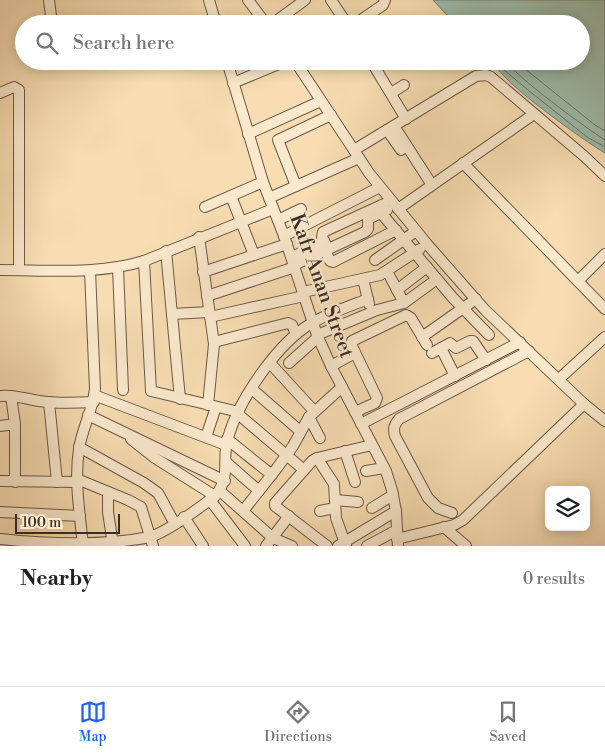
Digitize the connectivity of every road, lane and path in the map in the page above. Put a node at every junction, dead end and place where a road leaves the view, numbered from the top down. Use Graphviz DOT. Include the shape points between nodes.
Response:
graph roads {
  1 [pos="49,0"];
  2 [pos="209,0"];
  3 [pos="248,0"];
  4 [pos="305,0"];
  5 [pos="331,0"];
  6 [pos="385,0"];
  7 [pos="51,15"];
  8 [pos="213,15"];
  9 [pos="259,15"];
  10 [pos="284,15"];
  11 [pos="341,15"];
  12 [pos="368,15"];
  13 [pos="230,70"];
  14 [pos="263,70"];
  15 [pos="301,70"];
  16 [pos="377,70"];
  17 [pos="233,82"];
  18 [pos="404,85"];
  19 [pos="0,93"];
  20 [pos="391,93"];
  21 [pos="321,101"];
  22 [pos="534,114"];
  23 [pos="331,115"];
  24 [pos="406,119"];
  25 [pos="391,128"];
  26 [pos="248,134"];
  27 [pos="400,150"];
  28 [pos="357,154"];
  29 [pos="463,163"];
  30 [pos="605,176"];
  31 [pos="262,182"];
  32 [pos="432,185"];
  33 [pos="296,186"];
  34 [pos="380,187"];
  35 [pos="231,196"];
  36 [pos="269,198"];
  37 [pos="394,205"];
  38 [pos="205,207"];
  39 [pos="273,208"];
  40 [pos="301,209"];
  41 [pos="382,213"];
  42 [pos="278,220"];
  43 [pos="242,221"];
  44 [pos="396,230"];
  45 [pos="416,231"];
  46 [pos="199,237"];
  47 [pos="404,239"];
  48 [pos="286,240"];
  49 [pos="370,244"];
  50 [pos="427,244"];
  51 [pos="326,247"];
  52 [pos="166,251"];
  53 [pos="415,252"];
  54 [pos="605,254"];
  55 [pos="254,255"];
  56 [pos="375,260"];
  57 [pos="144,261"];
  58 [pos="294,263"];
  59 [pos="427,267"];
  60 [pos="118,268"];
  61 [pos="0,270"];
  62 [pos="19,270"];
  63 [pos="90,271"];
  64 [pos="203,272"];
  65 [pos="384,273"];
  66 [pos="364,278"];
  67 [pos="437,279"];
  68 [pos="578,281"];
  69 [pos="397,290"];
  70 [pos="304,294"];
  71 [pos="207,296"];
  72 [pos="368,298"];
  73 [pos="476,299"];
  74 [pos="404,303"];
  75 [pos="463,308"];
  76 [pos="605,309"];
  77 [pos="371,313"];
  78 [pos="172,314"];
  79 [pos="210,314"];
  80 [pos="313,322"];
  81 [pos="296,334"];
  82 [pos="490,335"];
  83 [pos="317,336"];
  84 [pos="605,337"];
  85 [pos="214,342"];
  86 [pos="520,342"];
  87 [pos="430,346"];
  88 [pos="529,351"];
  89 [pos="355,353"];
  90 [pos="486,360"];
  91 [pos="270,362"];
  92 [pos="289,363"];
  93 [pos="331,366"];
  94 [pos="455,376"];
  95 [pos="559,379"];
  96 [pos="342,387"];
  97 [pos="252,389"];
  98 [pos="123,390"];
  99 [pos="0,396"];
  100 [pos="11,396"];
  101 [pos="94,399"];
  102 [pos="180,399"];
  103 [pos="48,402"];
  104 [pos="584,404"];
  105 [pos="212,406"];
  106 [pos="355,412"];
  107 [pos="238,413"];
  108 [pos="311,414"];
  109 [pos="88,415"];
  110 [pos="605,421"];
  111 [pos="15,424"];
  112 [pos="361,424"];
  113 [pos="0,426"];
  114 [pos="300,431"];
  115 [pos="129,436"];
  116 [pos="206,437"];
  117 [pos="320,438"];
  118 [pos="227,442"];
  119 [pos="372,445"];
  120 [pos="79,447"];
  121 [pos="345,451"];
  122 [pos="286,455"];
  123 [pos="318,458"];
  124 [pos="226,462"];
  125 [pos="384,468"];
  126 [pos="304,470"];
  127 [pos="366,471"];
  128 [pos="272,475"];
  129 [pos="0,481"];
  130 [pos="77,481"];
  131 [pos="15,482"];
  132 [pos="57,482"];
  133 [pos="355,482"];
  134 [pos="259,491"];
  135 [pos="108,492"];
  136 [pos="217,492"];
  137 [pos="393,495"];
  138 [pos="358,502"];
  139 [pos="335,504"];
  140 [pos="372,508"];
  141 [pos="243,511"];
  142 [pos="320,511"];
  143 [pos="396,511"];
  144 [pos="0,512"];
  145 [pos="452,513"];
  146 [pos="80,516"];
  147 [pos="289,516"];
  148 [pos="184,517"];
  149 [pos="175,524"];
  150 [pos="444,527"];
  151 [pos="397,538"];
  152 [pos="0,539"];
  153 [pos="152,542"];
  154 [pos="271,543"];
  155 [pos="21,544"];
  156 [pos="343,544"];
  157 [pos="44,545"];
  158 [pos="113,545"];
  159 [pos="68,546"];
  160 [pos="83,546"];
  161 [pos="203,546"];
  162 [pos="245,546"];
  163 [pos="292,546"];
  164 [pos="327,546"];
  165 [pos="367,546"];
  166 [pos="466,546"];
  1 -- 7 [label="street"];
  2 -- 8 [label="street"];
  3 -- 9 [label="street"];
  4 -- 10 [label="street"];
  5 -- 11 [label="street"];
  6 -- 12 [label="street"];
  13 -- 17 [label="street, Kafr Anan Street"];
  14 -- 17 [label="street"];
  15 -- 21 [label="street"];
  16 -- 20 [label="street"];
  17 -- 26 [label="street, Kafr Anan Street"];
  18 -- 20 [label="street"];
  19 -- 62 [label="street" via="14,87 19,90"];
  20 -- 24 [label="street"];
  21 -- 23 [label="street"];
  21 -- 26 [label="street"];
  22 -- 24 [label="street" via="491,77 482,74"];
  22 -- 29 [label="street"];
  22 -- 30 [label="street"];
  23 -- 28 [label="street"];
  23 -- 33 [label="street" via="280,138 278,142"];
  24 -- 25 [label="street"];
  25 -- 27 [label="street"];
  25 -- 28 [label="street"];
  25 -- 32 [label="street"];
  26 -- 31 [label="street, Kafr Anan Street"];
  28 -- 33 [label="street"];
  28 -- 34 [label="street"];
  29 -- 32 [label="street"];
  29 -- 68 [label="street"];
  31 -- 35 [label="street"];
  31 -- 36 [label="street, Kafr Anan Street"];
  32 -- 37 [label="street"];
  33 -- 36 [label="street"];
  34 -- 37 [label="street"];
  34 -- 48 [label="street"];
  35 -- 38 [label="street"];
  35 -- 43 [label="street"];
  36 -- 39 [label="street, Kafr Anan Street"];
  37 -- 41 [label="street"];
  37 -- 45 [label="street"];
  37 -- 51 [label="street" via="323,232"];
  39 -- 42 [label="street, Kafr Anan Street"];
  39 -- 43 [label="street"];
  40 -- 42 [label="street"];
  41 -- 44 [label="street"];
  41 -- 51 [label="street" via="368,219 368,231"];
  42 -- 48 [label="street, Kafr Anan Street"];
  43 -- 46 [label="street"];
  43 -- 55 [label="street"];
  44 -- 47 [label="street"];
  44 -- 49 [label="street"];
  45 -- 47 [label="street"];
  45 -- 50 [label="street"];
  46 -- 52 [label="street"];
  46 -- 64 [label="street"];
  47 -- 53 [label="street"];
  47 -- 56 [label="street"];
  48 -- 55 [label="street"];
  48 -- 58 [label="street, Kafr Anan Street"];
  49 -- 51 [label="street" via="333,262"];
  49 -- 56 [label="street"];
  50 -- 53 [label="street"];
  50 -- 73 [label="street"];
  51 -- 58 [label="street"];
  52 -- 57 [label="street"];
  52 -- 78 [label="street"];
  53 -- 59 [label="street"];
  53 -- 65 [label="street"];
  54 -- 68 [label="street"];
  55 -- 64 [label="street"];
  56 -- 65 [label="street"];
  57 -- 60 [label="street"];
  57 -- 102 [label="street" via="151,389 153,393"];
  58 -- 70 [label="street, Kafr Anan Street"];
  58 -- 71 [label="street"];
  59 -- 67 [label="street"];
  59 -- 69 [label="street"];
  60 -- 63 [label="street"];
  60 -- 98 [label="street"];
  61 -- 62 [label="street"];
  62 -- 63 [label="street"];
  63 -- 101 [label="street"];
  64 -- 71 [label="street"];
  65 -- 66 [label="street"];
  65 -- 69 [label="street"];
  66 -- 70 [label="street"];
  66 -- 72 [label="street"];
  67 -- 74 [label="street"];
  67 -- 75 [label="street"];
  68 -- 76 [label="street"];
  69 -- 74 [label="street"];
  70 -- 79 [label="street"];
  70 -- 80 [label="street, Kafr Anan Street"];
  71 -- 79 [label="street"];
  72 -- 77 [label="street"];
  72 -- 80 [label="street" via="335,307"];
  73 -- 75 [label="street"];
  73 -- 86 [label="street"];
  74 -- 77 [label="street"];
  75 -- 82 [label="street"];
  75 -- 87 [label="street"];
  77 -- 83 [label="street"];
  78 -- 79 [label="street"];
  78 -- 102 [label="street"];
  79 -- 85 [label="street"];
  80 -- 81 [label="street"];
  80 -- 83 [label="street, Kafr Anan Street"];
  81 -- 85 [label="street" via="288,323"];
  81 -- 91 [label="street"];
  83 -- 92 [label="street"];
  83 -- 93 [label="street, Kafr Anan Street"];
  84 -- 95 [label="street"];
  85 -- 105 [label="street"];
  86 -- 88 [label="street"];
  86 -- 90 [label="street"];
  87 -- 89 [label="street" via="411,318 404,315 352,341"];
  87 -- 90 [label="street" via="450,343 456,348 472,341"];
  87 -- 94 [label="street"];
  88 -- 95 [label="street"];
  88 -- 145 [label="street" via="396,423 395,436 428,498 438,508"];
  89 -- 93 [label="street"];
  89 -- 106 [label="street" via="377,398 375,403"];
  90 -- 94 [label="street"];
  91 -- 97 [label="street"];
  91 -- 108 [label="street"];
  93 -- 96 [label="street, Kafr Anan Street"];
  94 -- 112 [label="street"];
  95 -- 104 [label="street"];
  96 -- 106 [label="street, Kafr Anan Street"];
  96 -- 108 [label="street"];
  97 -- 107 [label="street"];
  97 -- 114 [label="street"];
  99 -- 100 [label="street"];
  100 -- 103 [label="street"];
  100 -- 111 [label="street"];
  101 -- 103 [label="street"];
  101 -- 109 [label="street"];
  101 -- 116 [label="street"];
  102 -- 105 [label="street"];
  103 -- 132 [label="street"];
  104 -- 110 [label="street"];
  104 -- 150 [label="street" via="470,514"];
  105 -- 107 [label="street"];
  105 -- 116 [label="street"];
  106 -- 112 [label="street, Kafr Anan Street"];
  107 -- 118 [label="street"];
  107 -- 122 [label="street"];
  108 -- 114 [label="street"];
  108 -- 117 [label="street"];
  109 -- 115 [label="street"];
  109 -- 120 [label="street"];
  111 -- 113 [label="street"];
  111 -- 131 [label="street"];
  112 -- 119 [label="street, Kafr Anan Street"];
  114 -- 122 [label="street"];
  115 -- 136 [label="street" via="144,441"];
  115 -- 136 [label="street" via="155,458"];
  116 -- 118 [label="street"];
  118 -- 124 [label="street"];
  118 -- 128 [label="street"];
  119 -- 121 [label="street"];
  119 -- 125 [label="street, Kafr Anan Street"];
  120 -- 130 [label="street"];
  120 -- 149 [label="street" via="158,493"];
  121 -- 123 [label="street"];
  121 -- 133 [label="street"];
  122 -- 126 [label="street"];
  122 -- 128 [label="street"];
  123 -- 126 [label="street"];
  123 -- 139 [label="street" via="334,484"];
  124 -- 134 [label="street"];
  124 -- 136 [label="street"];
  125 -- 127 [label="street"];
  125 -- 137 [label="street, Kafr Anan Street"];
  126 -- 147 [label="street" via="275,503"];
  128 -- 134 [label="street"];
  129 -- 131 [label="street"];
  130 -- 132 [label="street"];
  130 -- 135 [label="street"];
  130 -- 146 [label="street"];
  131 -- 132 [label="street"];
  134 -- 141 [label="street"];
  135 -- 153 [label="street" via="141,508"];
  135 -- 158 [label="street"];
  136 -- 141 [label="street"];
  136 -- 148 [label="street"];
  136 -- 162 [label="street"];
  137 -- 140 [label="street"];
  137 -- 143 [label="street, Kafr Anan Street"];
  138 -- 139 [label="street"];
  139 -- 142 [label="street"];
  139 -- 156 [label="street"];
  141 -- 154 [label="street"];
  143 -- 151 [label="street, Kafr Anan Street"];
  143 -- 156 [label="street"];
  144 -- 146 [label="street"];
  146 -- 160 [label="street"];
  147 -- 154 [label="street"];
  147 -- 164 [label="street"];
  148 -- 149 [label="street"];
  148 -- 161 [label="street"];
  149 -- 153 [label="street"];
  150 -- 151 [label="street"];
  150 -- 166 [label="street"];
  151 -- 165 [label="street"];
  152 -- 155 [label="street"];
  153 -- 158 [label="street"];
  154 -- 163 [label="street"];
  155 -- 157 [label="street"];
  157 -- 159 [label="street"];
  158 -- 160 [label="street"];
  159 -- 160 [label="street"];
}
